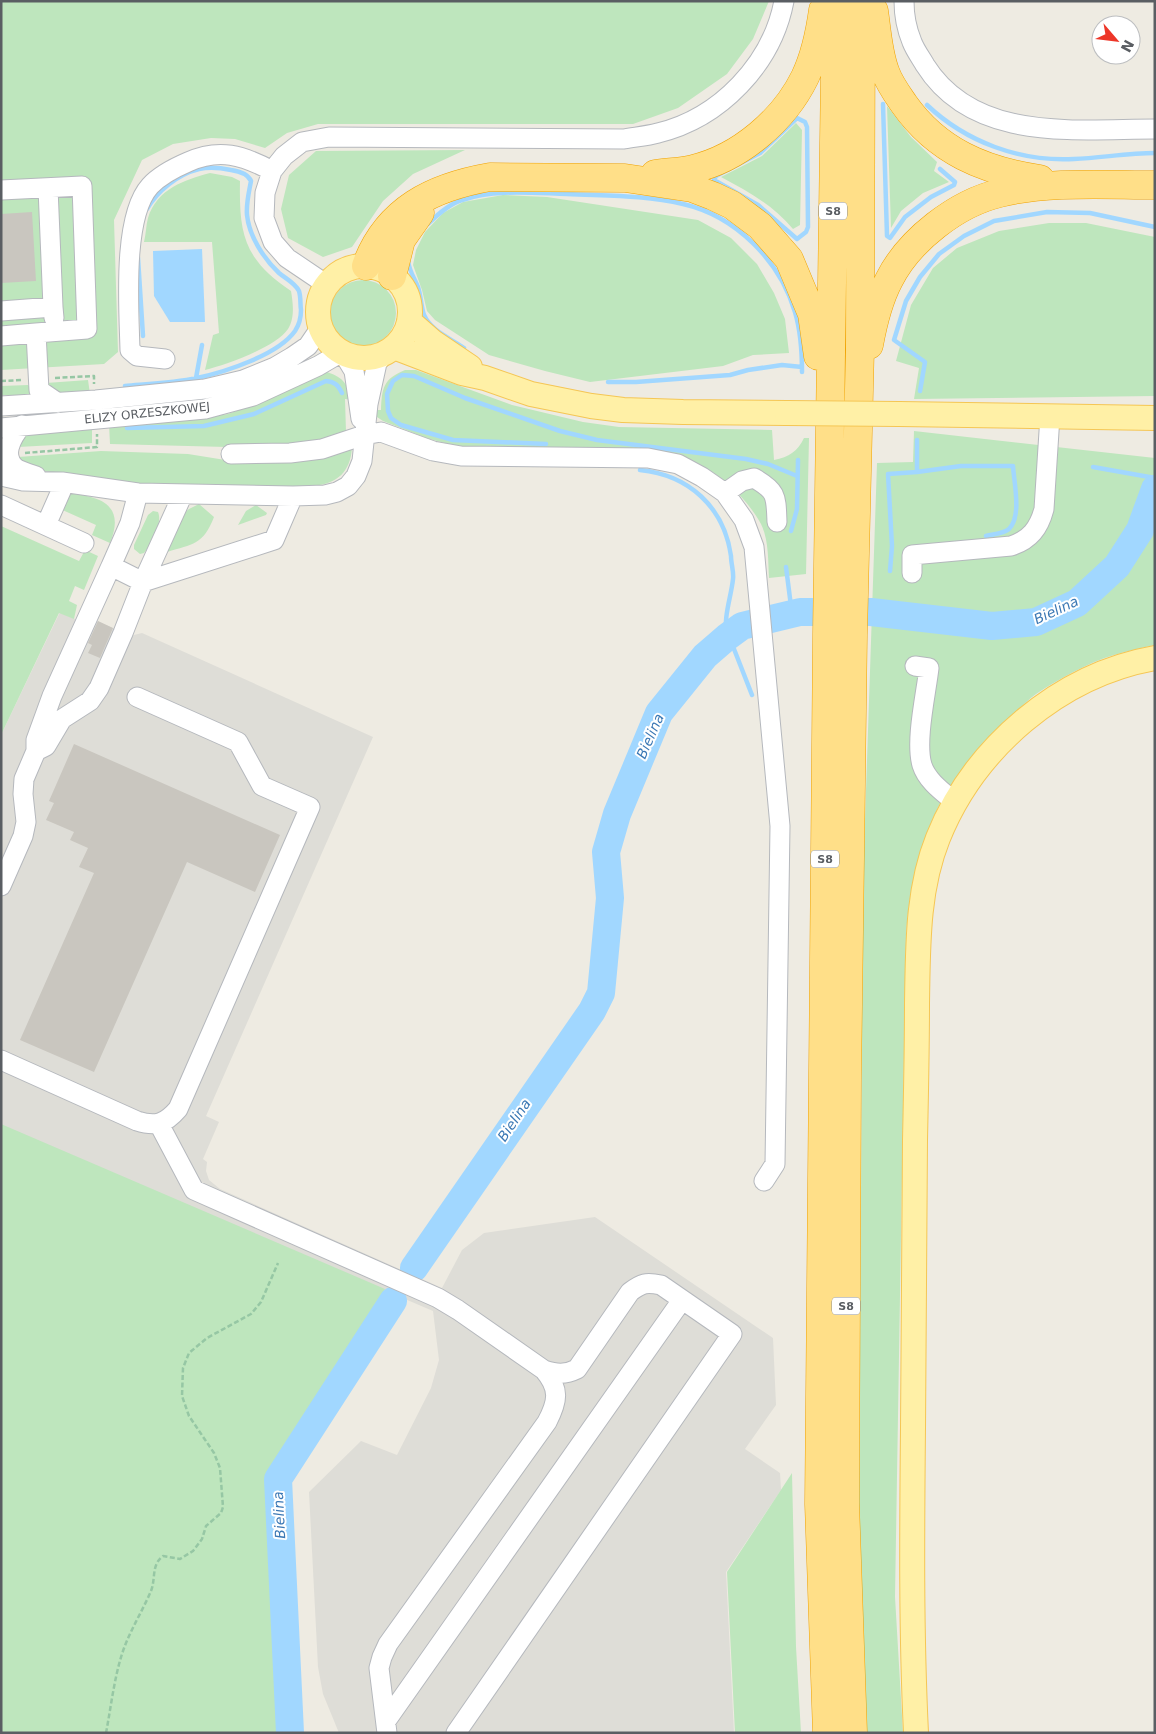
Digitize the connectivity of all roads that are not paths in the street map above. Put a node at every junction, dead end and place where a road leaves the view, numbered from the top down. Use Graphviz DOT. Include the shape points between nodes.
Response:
graph roads {
  1 [pos="784,1"];
  2 [pos="825,1"];
  3 [pos="836,1"];
  4 [pos="861,1"];
  5 [pos="873,1"];
  6 [pos="904,1"];
  7 [pos="1151,129"];
  8 [pos="272,171"];
  9 [pos="625,178"];
  10 [pos="1083,184"];
  11 [pos="1149,185"];
  12 [pos="48,188"];
  13 [pos="447,188"];
  14 [pos="1,190"];
  15 [pos="366,266"];
  16 [pos="392,276"];
  17 [pos="327,285"];
  18 [pos="53,307"];
  19 [pos="1,311"];
  20 [pos="409,321"];
  21 [pos="321,327"];
  22 [pos="45,333"];
  23 [pos="1,336"];
  24 [pos="389,350"];
  25 [pos="342,352"];
  26 [pos="165,359"];
  27 [pos="485,378"];
  28 [pos="58,403"];
  29 [pos="1,406"];
  30 [pos="1050,416"];
  31 [pos="1147,418"];
  32 [pos="858,420"];
  33 [pos="831,421"];
  34 [pos="22,425"];
  35 [pos="1,428"];
  36 [pos="364,435"];
  37 [pos="231,454"];
  38 [pos="1,476"];
  39 [pos="57,481"];
  40 [pos="138,493"];
  41 [pos="725,493"];
  42 [pos="183,494"];
  43 [pos="292,496"];
  44 [pos="1,506"];
  45 [pos="777,522"];
  46 [pos="41,524"];
  47 [pos="84,543"];
  48 [pos="111,566"];
  49 [pos="912,573"];
  50 [pos="143,582"];
  51 [pos="841,593"];
  52 [pos="840,635"];
  53 [pos="1155,658"];
  54 [pos="915,666"];
  55 [pos="137,697"];
  56 [pos="36,751"];
  57 [pos="955,802"];
  58 [pos="1,886"];
  59 [pos="1,1060"];
  60 [pos="159,1124"];
  61 [pos="764,1180"];
  62 [pos="682,1300"];
  63 [pos="577,1369"];
  64 [pos="544,1370"];
  65 [pos="555,1407"];
  66 [pos="387,1727"];
  67 [pos="456,1733"];
  68 [pos="827,1733"];
  69 [pos="854,1733"];
  70 [pos="916,1733"];
  1 -- 8 [label="street" via="772,38 759,63 718,105 683,125 624,139 329,137 302,142"];
  2 -- 9 [label="highway" via="806,76 794,96 761,134 739,149 693,169"];
  3 -- 33 [label="highway, S8"];
  4 -- 32 [label="highway, S8"];
  5 -- 10 [label="highway" via="880,54 886,73 916,120 945,147 994,170"];
  6 -- 7 [label="street" via="912,43 932,75 957,100 996,120 1030,127"];
  8 -- 17 [label="street" via="265,193 264,218 273,242 287,258"];
  8 -- 26 [label="street" via="249,159 221,154 198,158 170,170 149,187 136,213 130,241 130,350 137,356"];
  9 -- 13 [label="highway" via="490,177"];
  9 -- 33 [label="highway" via="692,188 732,205 760,226 789,259 812,314"];
  10 -- 11 [label="highway"];
  10 -- 32 [label="highway" via="1020,189 991,196 956,211 918,242 894,272 882,297 870,342"];
  12 -- 14 [label="street"];
  12 -- 18 [label="street"];
  12 -- 22 [label="street" via="82,186 87,329"];
  13 -- 15 [label="highway" via="417,201 404,211 375,246"];
  13 -- 16 [label="highway" via="407,230 397,252"];
  15 -- 16 [label="main road"];
  15 -- 17 [label="main road" via="338,274"];
  16 -- 20 [label="main road" via="407,296"];
  17 -- 21 [label="main road" via="320,298"];
  18 -- 19 [label="street"];
  18 -- 22 [label="street"];
  20 -- 24 [label="main road" via="404,335"];
  20 -- 27 [label="main road"];
  21 -- 25 [label="main road" via="325,337"];
  21 -- 28 [label="street, ELIZY ORZESZKOWEJ" via="308,346 292,357 243,380 154,396"];
  22 -- 23 [label="street"];
  22 -- 28 [label="street" via="39,390"];
  24 -- 25 [label="main road" via="372,357 356,357"];
  24 -- 27 [label="main road"];
  24 -- 36 [label="street" via="378,364"];
  25 -- 34 [label="street, ELIZY ORZESZKOWEJ" via="253,396 205,409"];
  25 -- 36 [label="street" via="354,371"];
  27 -- 30 [label="main road, bridge" via="531,394 623,410"];
  28 -- 29 [label="street, ELIZY ORZESZKOWEJ"];
  30 -- 31 [label="main road"];
  30 -- 49 [label="street" via="1044,509 1036,531 1022,543 1011,546 912,555"];
  32 -- 51 [label="highway, S8"];
  33 -- 51 [label="highway, S8"];
  34 -- 35 [label="street, ELIZY ORZESZKOWEJ"];
  34 -- 39 [label="street" via="11,440 8,454 12,464 17,469"];
  36 -- 37 [label="street" via="322,449"];
  36 -- 41 [label="street" via="381,432 433,451 461,456 648,458 678,464"];
  36 -- 43 [label="street" via="362,461 348,486 331,494"];
  38 -- 39 [label="street" via="23,481"];
  39 -- 40 [label="street"];
  39 -- 46 [label="street"];
  40 -- 42 [label="street"];
  40 -- 48 [label="street" via="130,524"];
  41 -- 45 [label="street" via="742,481 754,478 769,487 777,502"];
  41 -- 61 [label="street" via="744,520 754,546 780,826 775,1164"];
  42 -- 43 [label="street"];
  42 -- 50 [label="street"];
  43 -- 50 [label="street" via="274,540"];
  44 -- 46 [label="street"];
  46 -- 47 [label="street"];
  48 -- 50 [label="street"];
  48 -- 56 [label="street" via="52,696 36,740"];
  50 -- 56 [label="street" via="99,688 90,701 62,719 46,746"];
  51 -- 52 [label="highway, S8"];
  52 -- 68 [label="highway, S8" via="819,1504"];
  52 -- 69 [label="highway, S8" via="847,1080 845,1503"];
  53 -- 57 [label="main road" via="1115,668 1044,705 1013,729 983,762"];
  54 -- 57 [label="street" via="929,668 920,748 922,765 931,780"];
  55 -- 60 [label="street" via="238,742 262,786 310,807 178,1108"];
  56 -- 58 [label="street" via="24,779 26,822 23,836"];
  57 -- 70 [label="main road" via="932,858 918,934 912,1584"];
  59 -- 60 [label="street" via="137,1121"];
  60 -- 64 [label="street" via="194,1190 438,1298"];
  62 -- 63 [label="street" via="661,1285 648,1282 639,1285 630,1292"];
  62 -- 66 [label="street"];
  62 -- 67 [label="street" via="732,1334"];
  63 -- 64 [label="street" via="568,1374"];
  63 -- 65 [label="street"];
  64 -- 65 [label="street" via="553,1381"];
  65 -- 66 [label="street" via="388,1644 380,1668"];
}
